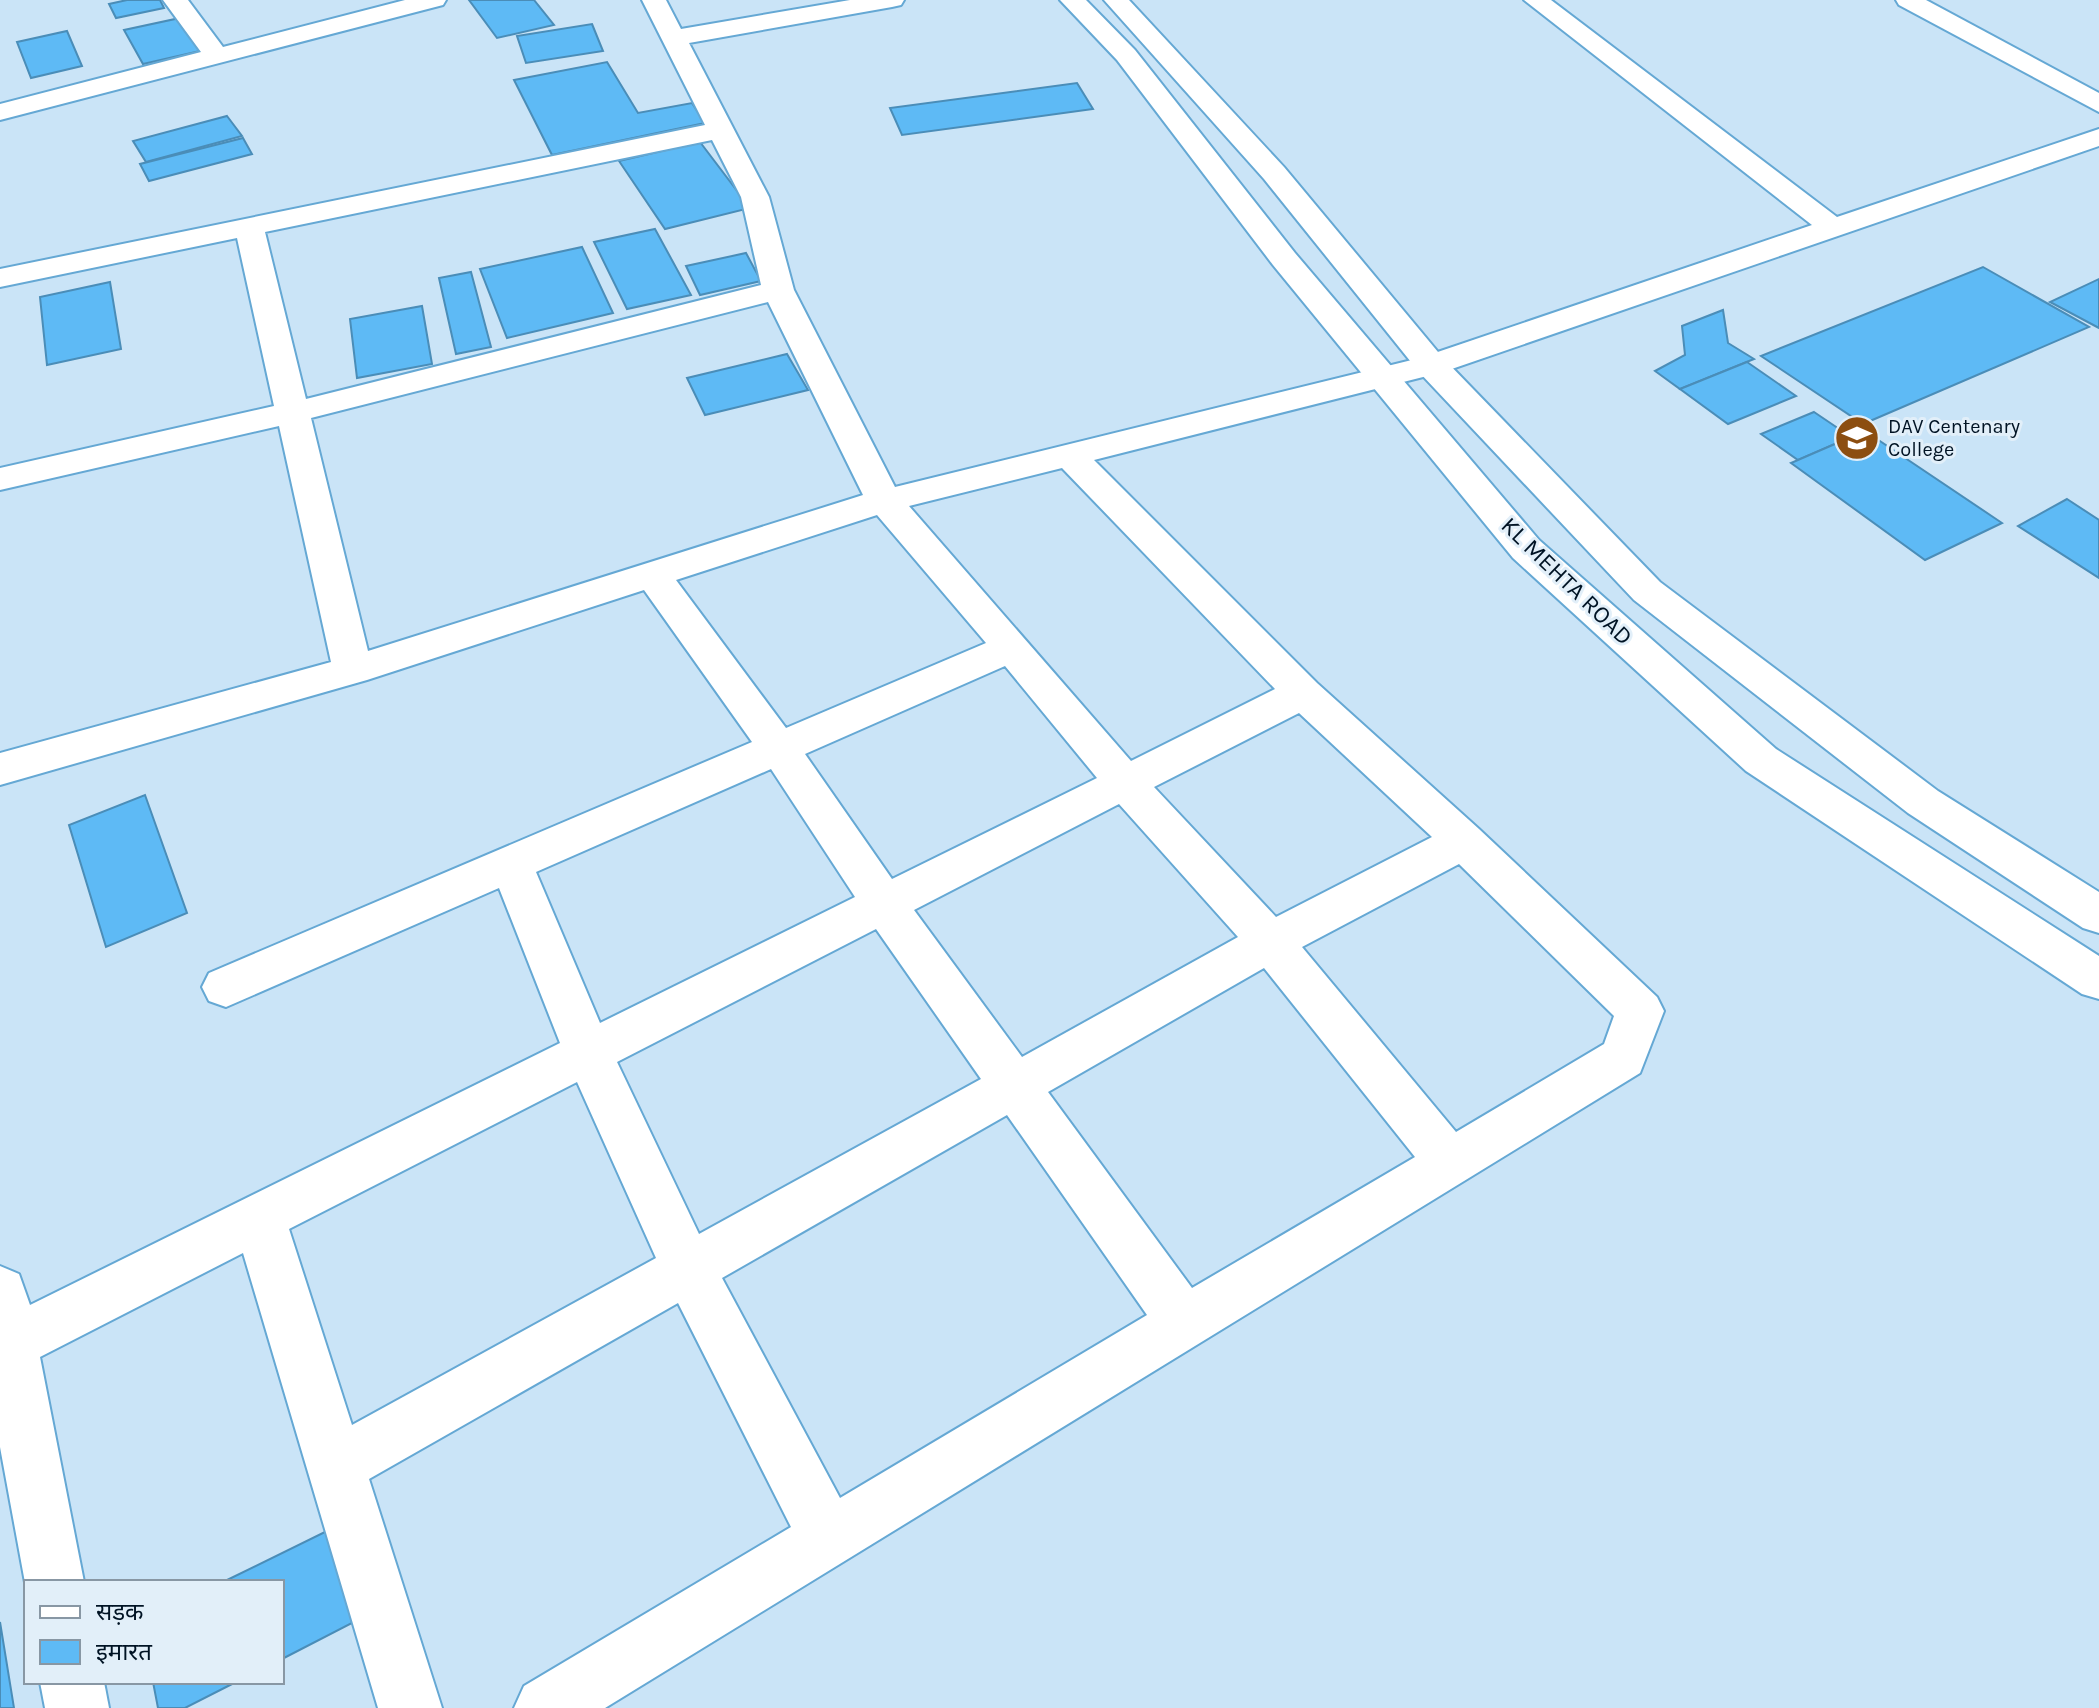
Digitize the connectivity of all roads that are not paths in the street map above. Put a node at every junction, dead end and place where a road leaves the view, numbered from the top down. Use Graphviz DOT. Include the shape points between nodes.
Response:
graph roads {
  1 [pos="175,0"];
  2 [pos="434,0"];
  3 [pos="654,0"];
  4 [pos="892,0"];
  5 [pos="1072,0"];
  6 [pos="1116,0"];
  7 [pos="1536,0"];
  8 [pos="1908,0"];
  9 [pos="673,38"];
  10 [pos="217,56"];
  11 [pos="2099,104"];
  12 [pos="0,112"];
  13 [pos="721,130"];
  14 [pos="2099,137"];
  15 [pos="249,227"];
  16 [pos="1835,229"];
  17 [pos="0,278"];
  18 [pos="778,290"];
  19 [pos="1431,365"];
  20 [pos="1384,378"];
  21 [pos="293,412"];
  22 [pos="1068,454"];
  23 [pos="0,479"];
  24 [pos="884,501"];
  25 [pos="653,574"];
  26 [pos="1012,647"];
  27 [pos="353,670"];
  28 [pos="1303,693"];
  29 [pos="779,748"];
  30 [pos="0,769"];
  31 [pos="1125,783"];
  32 [pos="1464,841"];
  33 [pos="511,864"];
  34 [pos="884,904"];
  35 [pos="2099,915"];
  36 [pos="1270,942"];
  37 [pos="2099,980"];
  38 [pos="226,987"];
  39 [pos="588,1052"];
  40 [pos="1015,1085"];
  41 [pos="1450,1162"];
  42 [pos="259,1217"];
  43 [pos="688,1268"];
  44 [pos="5,1318"];
  45 [pos="1184,1322"];
  46 [pos="334,1467"];
  47 [pos="828,1537"];
  48 [pos="54,1580"];
  49 [pos="72,1684"];
  50 [pos="77,1708"];
  51 [pos="410,1708"];
  52 [pos="546,1708"];
  1 -- 10 [label="street"];
  2 -- 10 [label="street"];
  3 -- 9 [label="street"];
  4 -- 9 [label="street"];
  5 -- 20 [label="street, KL MEHTA ROAD" via="1126,55"];
  6 -- 19 [label="street, KL MEHTA ROAD" via="1274,173"];
  7 -- 16 [label="street"];
  8 -- 11 [label="street"];
  9 -- 13 [label="street"];
  10 -- 12 [label="street"];
  13 -- 15 [label="street"];
  13 -- 18 [label="street" via="755,197"];
  14 -- 16 [label="street"];
  15 -- 17 [label="street"];
  15 -- 21 [label="street"];
  16 -- 19 [label="street"];
  18 -- 21 [label="street"];
  18 -- 24 [label="street"];
  19 -- 20 [label="street"];
  19 -- 35 [label="street, KL MEHTA ROAD" via="1647,591 1923,802"];
  20 -- 22 [label="street"];
  20 -- 37 [label="street, KL MEHTA ROAD" via="1526,549 1761,760"];
  21 -- 23 [label="street"];
  21 -- 27 [label="street"];
  22 -- 24 [label="street"];
  22 -- 28 [label="street"];
  24 -- 25 [label="street"];
  24 -- 26 [label="street"];
  25 -- 27 [label="street"];
  25 -- 29 [label="street"];
  26 -- 29 [label="street"];
  26 -- 31 [label="street"];
  27 -- 30 [label="street"];
  28 -- 31 [label="street"];
  28 -- 32 [label="street"];
  29 -- 33 [label="street"];
  29 -- 34 [label="street"];
  31 -- 34 [label="street"];
  31 -- 36 [label="street"];
  32 -- 36 [label="street"];
  32 -- 41 [label="street" via="1640,1011 1623,1058"];
  33 -- 38 [label="street"];
  33 -- 39 [label="street"];
  34 -- 39 [label="street"];
  34 -- 40 [label="street"];
  36 -- 40 [label="street"];
  36 -- 41 [label="street"];
  39 -- 42 [label="street"];
  39 -- 43 [label="street"];
  40 -- 43 [label="street"];
  40 -- 45 [label="street"];
  41 -- 45 [label="street"];
  42 -- 44 [label="street"];
  42 -- 46 [label="street"];
  43 -- 46 [label="street"];
  43 -- 47 [label="street"];
  44 -- 48 [label="street"];
  45 -- 47 [label="street"];
  46 -- 51 [label="street"];
  47 -- 52 [label="street"];
  49 -- 50 [label="street"];
}
